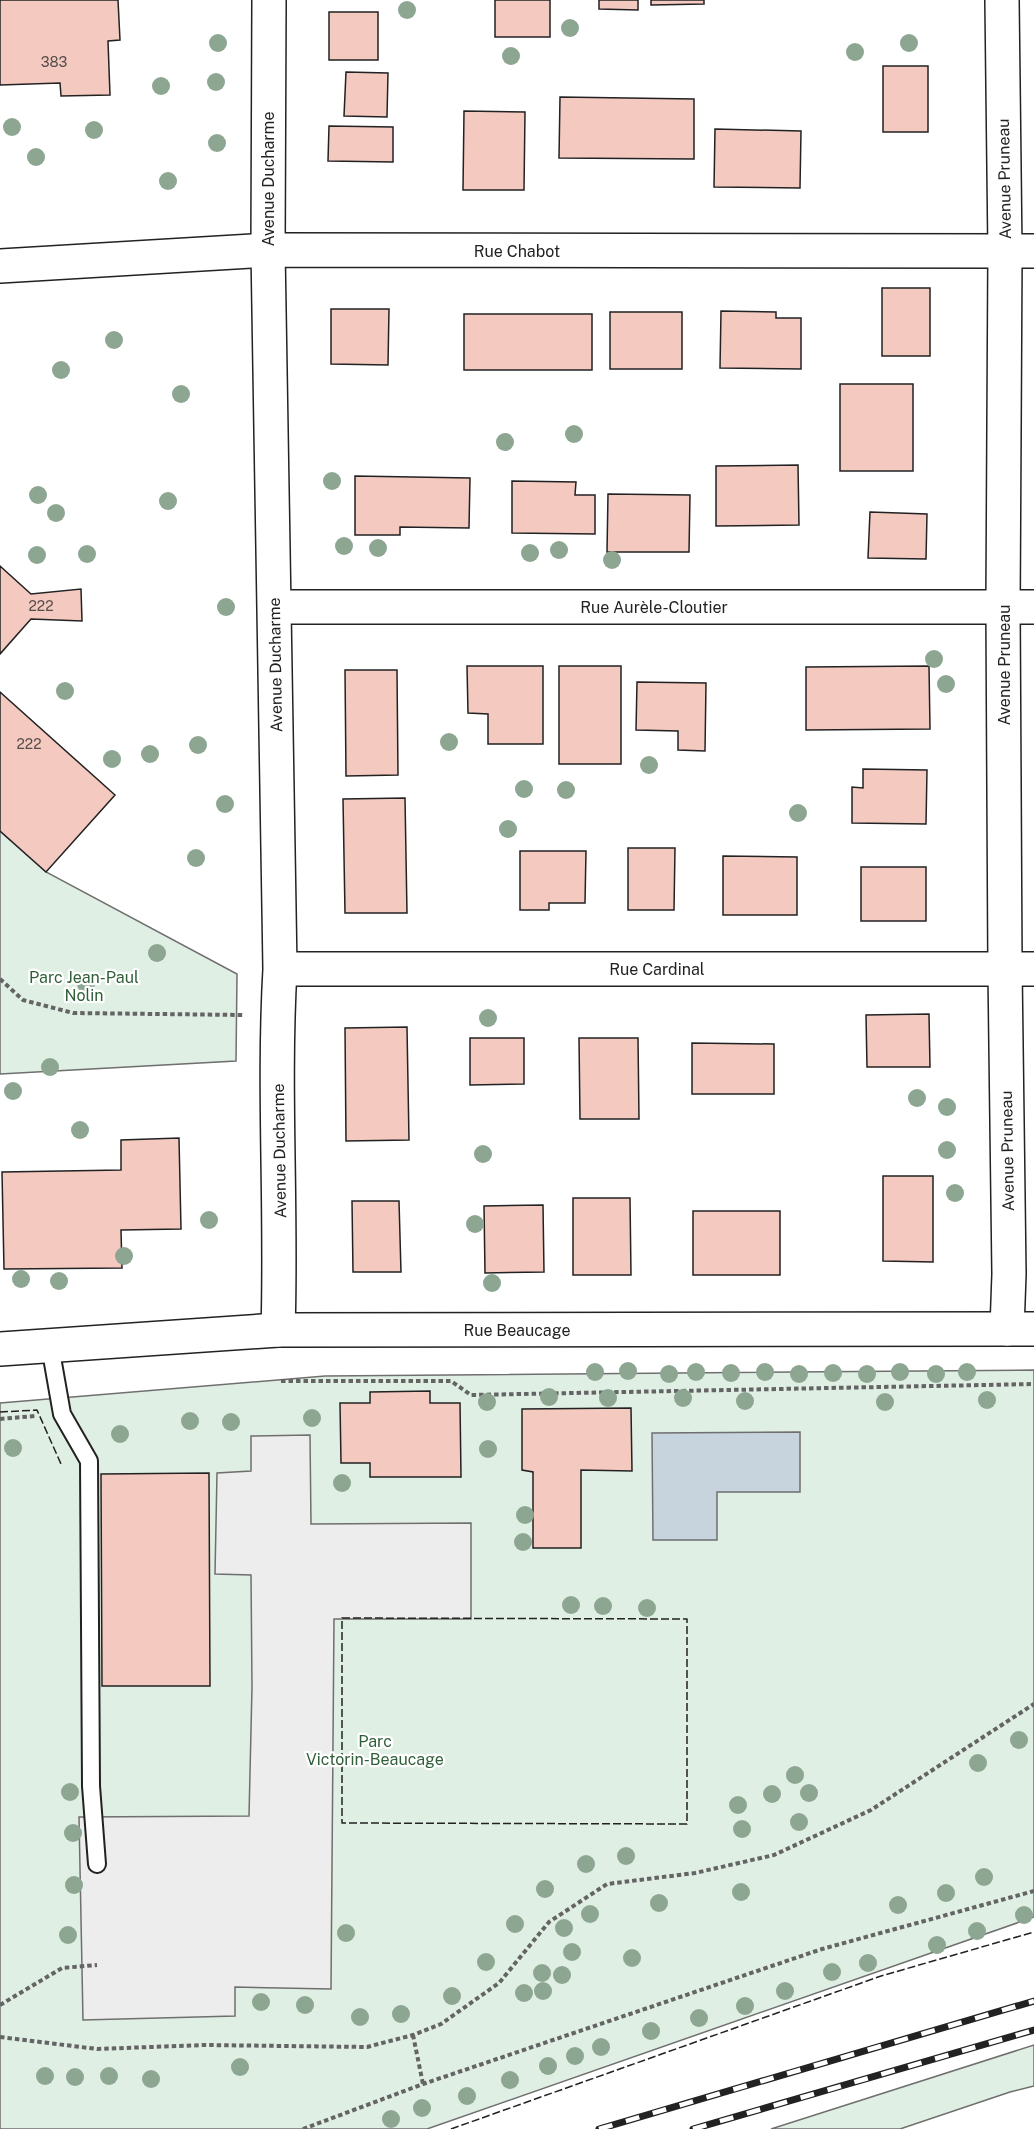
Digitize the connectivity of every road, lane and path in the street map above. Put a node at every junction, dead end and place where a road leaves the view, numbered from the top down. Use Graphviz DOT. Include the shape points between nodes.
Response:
graph roads {
  1 [pos="269,0"];
  2 [pos="1002,0"];
  3 [pos="268,250"];
  4 [pos="1019,251"];
  5 [pos="0,266"];
  6 [pos="274,607"];
  7 [pos="1019,607"];
  8 [pos="280,969"];
  9 [pos="1019,969"];
  10 [pos="0,978"];
  11 [pos="277,1015"];
  12 [pos="278,1330"];
  13 [pos="1027,1332"];
  14 [pos="50,1346"];
  15 [pos="0,1349"];
  16 [pos="281,1381"];
  17 [pos="1034,1384"];
  18 [pos="62,1414"];
  19 [pos="0,1419"];
  20 [pos="1034,1704"];
  21 [pos="97,1864"];
  22 [pos="1034,1890"];
  23 [pos="97,1965"];
  24 [pos="0,2005"];
  25 [pos="413,2035"];
  26 [pos="0,2037"];
  27 [pos="423,2084"];
  28 [pos="303,2129"];
  1 -- 3 [label="street, Avenue Ducharme"];
  2 -- 4 [label="street, Avenue Pruneau"];
  3 -- 4 [label="street, Rue Chabot"];
  3 -- 5 [label="street, Rue Chabot"];
  3 -- 6 [label="street, Avenue Ducharme"];
  4 -- 7 [label="street, Avenue Pruneau"];
  6 -- 7 [label="street, Rue Aurèle-Cloutier"];
  6 -- 8 [label="street, Avenue Ducharme"];
  7 -- 9 [label="street, Avenue Pruneau"];
  8 -- 9 [label="street, Rue Cardinal"];
  8 -- 11 [label="street, Avenue Ducharme"];
  9 -- 13 [label="street, Avenue Pruneau" via="1009,1274"];
  10 -- 11 [label="path" via="23,1000 73,1013"];
  11 -- 12 [label="street, Avenue Ducharme"];
  12 -- 13 [label="street, Rue Beaucage"];
  12 -- 14 [label="street, Rue Beaucage"];
  14 -- 15 [label="street, Rue Beaucage"];
  14 -- 18 [label="lane"];
  16 -- 17 [label="path" via="451,1381 471,1395"];
  18 -- 19 [label="path"];
  18 -- 21 [label="lane" via="89,1461 91,1786"];
  20 -- 25 [label="path" via="871,1810 774,1855 695,1873 607,1884 549,1922 500,1983 441,2024"];
  22 -- 27 [label="path" via="822,1949"];
  23 -- 24 [label="path" via="62,1968"];
  25 -- 26 [label="path" via="367,2047 205,2045 97,2049"];
  25 -- 27 [label="path"];
  27 -- 28 [label="path"];
}
